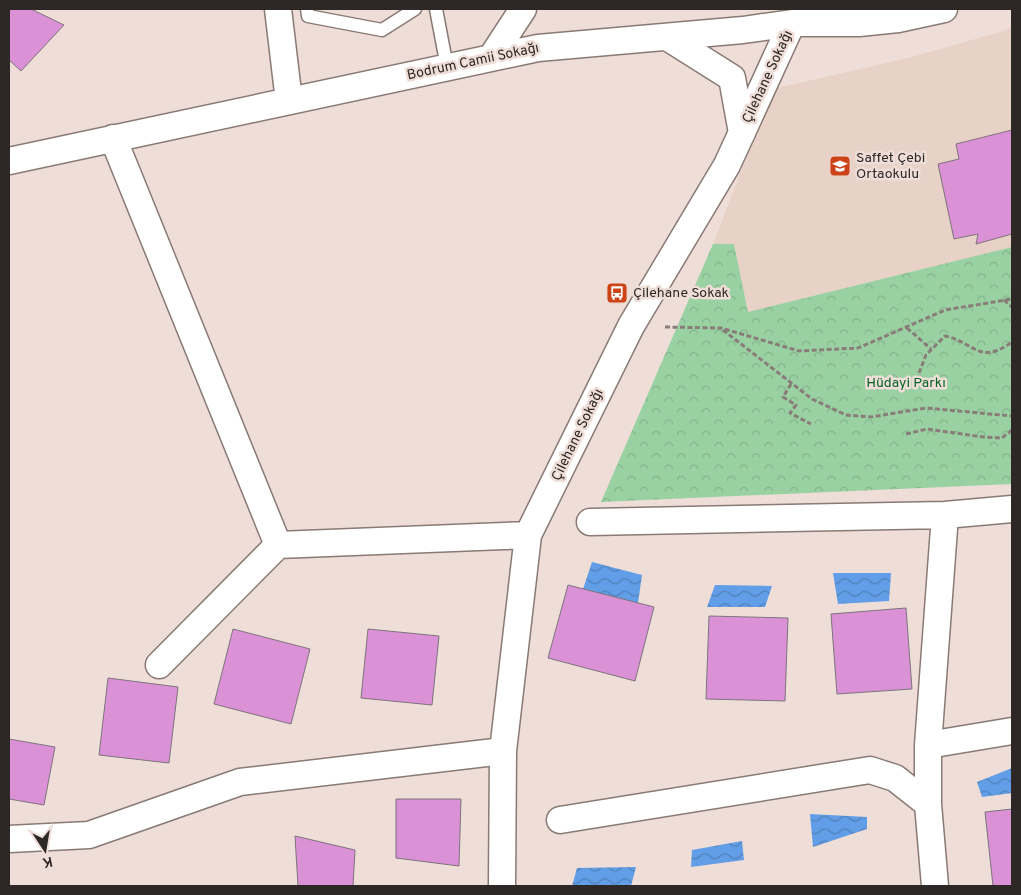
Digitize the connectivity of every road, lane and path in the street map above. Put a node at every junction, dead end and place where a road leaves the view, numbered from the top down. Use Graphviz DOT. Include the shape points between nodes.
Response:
graph roads {
  1 [pos="278,9"];
  2 [pos="307,9"];
  3 [pos="415,9"];
  4 [pos="436,9"];
  5 [pos="523,9"];
  6 [pos="944,9"];
  7 [pos="859,16"];
  8 [pos="792,23"];
  9 [pos="667,37"];
  10 [pos="491,58"];
  11 [pos="447,68"];
  12 [pos="289,101"];
  13 [pos="742,133"];
  14 [pos="113,138"];
  15 [pos="9,161"];
  16 [pos="1004,299"];
  17 [pos="1012,299"];
  18 [pos="1012,307"];
  19 [pos="631,326"];
  20 [pos="721,328"];
  21 [pos="907,328"];
  22 [pos="1012,342"];
  23 [pos="931,349"];
  24 [pos="919,373"];
  25 [pos="791,384"];
  26 [pos="1012,416"];
  27 [pos="811,424"];
  28 [pos="1012,430"];
  29 [pos="906,434"];
  30 [pos="1012,509"];
  31 [pos="945,515"];
  32 [pos="590,522"];
  33 [pos="528,535"];
  34 [pos="278,545"];
  35 [pos="159,665"];
  36 [pos="1012,730"];
  37 [pos="928,745"];
  38 [pos="503,751"];
  39 [pos="928,804"];
  40 [pos="560,820"];
  41 [pos="9,839"];
  42 [pos="502,886"];
  43 [pos="935,886"];
  1 -- 12 [label="street"];
  2 -- 3 [label="lane" via="308,16 382,30"];
  4 -- 11 [label="lane"];
  5 -- 10 [label="street"];
  6 -- 7 [label="street, Bodrum Camii Sokağı" via="898,19"];
  7 -- 8 [label="street, Bodrum Camii Sokağı"];
  8 -- 9 [label="street, Bodrum Camii Sokağı"];
  8 -- 13 [label="street, Çilehane Sokağı"];
  9 -- 10 [label="street, Bodrum Camii Sokağı" via="538,48"];
  9 -- 13 [label="street" via="732,78"];
  10 -- 11 [label="street, Bodrum Camii Sokağı"];
  11 -- 12 [label="street, Bodrum Camii Sokağı"];
  12 -- 14 [label="street, Bodrum Camii Sokağı"];
  13 -- 19 [label="street, Çilehane Sokağı" via="727,165"];
  14 -- 15 [label="street, Bodrum Camii Sokağı"];
  14 -- 34 [label="street"];
  16 -- 17 [label="path"];
  16 -- 18 [label="path"];
  16 -- 21 [label="path" via="945,310"];
  19 -- 20 [label="path"];
  19 -- 33 [label="street, Çilehane Sokağı"];
  20 -- 21 [label="path" via="799,351 858,348"];
  20 -- 25 [label="path"];
  21 -- 23 [label="path"];
  22 -- 23 [label="path" via="984,353 969,348 956,338 945,336"];
  23 -- 24 [label="path"];
  25 -- 26 [label="path" via="812,399 846,415 870,417 926,408"];
  25 -- 27 [label="path" via="783,397 796,405 790,413"];
  28 -- 29 [label="path" via="1002,438 927,430"];
  30 -- 31 [label="street"];
  31 -- 32 [label="street"];
  31 -- 37 [label="street"];
  33 -- 34 [label="street"];
  33 -- 38 [label="street, Çilehane Sokağı"];
  34 -- 35 [label="street"];
  36 -- 37 [label="street"];
  37 -- 39 [label="street"];
  38 -- 41 [label="street" via="240,782 89,834"];
  38 -- 42 [label="street, Çilehane Sokağı"];
  39 -- 40 [label="street" via="895,778 870,770"];
  39 -- 43 [label="street"];
}
